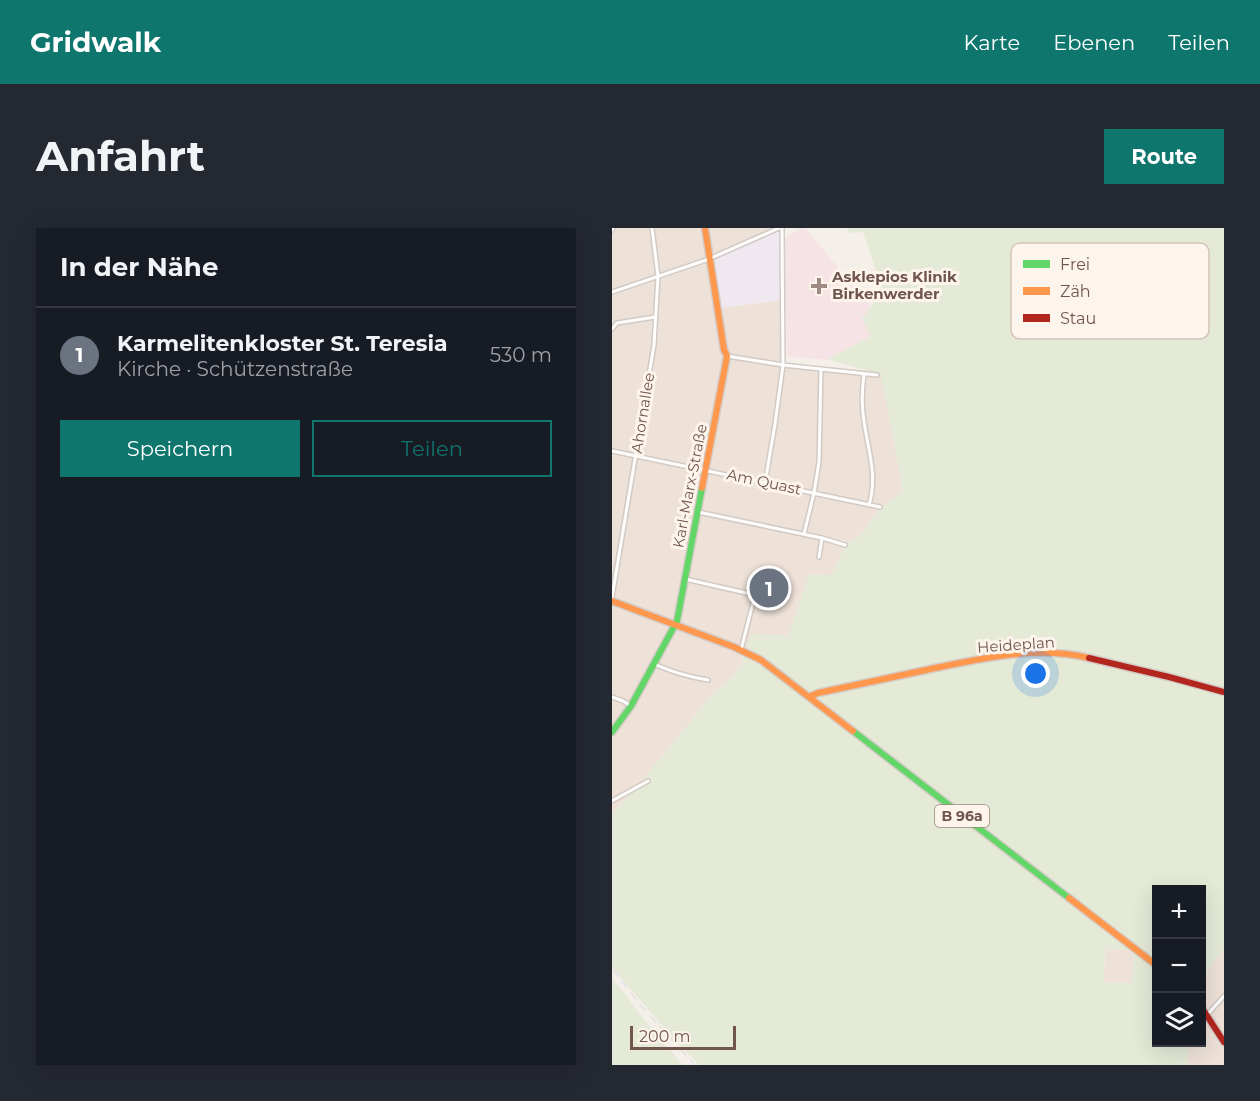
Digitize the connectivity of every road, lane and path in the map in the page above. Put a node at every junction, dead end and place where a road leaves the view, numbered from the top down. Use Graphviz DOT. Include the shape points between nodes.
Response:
graph roads {
  1 [pos="652,228"];
  2 [pos="705,228"];
  3 [pos="781,228"];
  4 [pos="710,259"];
  5 [pos="658,276"];
  6 [pos="612,292"];
  7 [pos="655,317"];
  8 [pos="612,329"];
  9 [pos="727,356"];
  10 [pos="783,365"];
  11 [pos="821,369"];
  12 [pos="864,374"];
  13 [pos="877,375"];
  14 [pos="612,451"];
  15 [pos="636,456"];
  16 [pos="705,470"];
  17 [pos="765,483"];
  18 [pos="814,493"];
  19 [pos="869,505"];
  20 [pos="880,507"];
  21 [pos="697,512"];
  22 [pos="804,534"];
  23 [pos="822,538"];
  24 [pos="845,545"];
  25 [pos="819,557"];
  26 [pos="685,579"];
  27 [pos="612,599"];
  28 [pos="675,625"];
  29 [pos="741,650"];
  30 [pos="654,664"];
  31 [pos="708,680"];
  32 [pos="1224,692"];
  33 [pos="612,697"];
  34 [pos="809,697"];
  35 [pos="631,706"];
  36 [pos="612,732"];
  37 [pos="648,780"];
  38 [pos="612,801"];
  39 [pos="1152,962"];
  40 [pos="1224,996"];
  41 [pos="1206,1015"];
  42 [pos="1223,1040"];
  1 -- 5 [label="street, Ahornallee"];
  2 -- 4 [label="street, Karl-Marx-Straße"];
  3 -- 4 [label="street"];
  3 -- 10 [label="street"];
  4 -- 5 [label="street"];
  4 -- 9 [label="street, Karl-Marx-Straße"];
  5 -- 6 [label="street"];
  5 -- 7 [label="street, Ahornallee"];
  7 -- 8 [label="street" via="617,323"];
  7 -- 15 [label="street, Ahornallee"];
  9 -- 10 [label="street"];
  9 -- 16 [label="street, Karl-Marx-Straße"];
  10 -- 11 [label="street"];
  10 -- 17 [label="street"];
  11 -- 12 [label="street"];
  11 -- 18 [label="street" via="819,462"];
  12 -- 13 [label="street"];
  12 -- 19 [label="street" via="861,396 873,476"];
  14 -- 15 [label="street, Am Quast"];
  15 -- 16 [label="street, Am Quast"];
  15 -- 27 [label="street, Ahornallee"];
  16 -- 17 [label="street, Am Quast"];
  16 -- 21 [label="street, Karl-Marx-Straße"];
  17 -- 18 [label="street, Am Quast"];
  18 -- 19 [label="street, Am Quast"];
  18 -- 22 [label="street"];
  19 -- 20 [label="street, Am Quast"];
  21 -- 22 [label="street"];
  21 -- 26 [label="street, Karl-Marx-Straße"];
  22 -- 23 [label="street"];
  23 -- 24 [label="street"];
  23 -- 25 [label="street"];
  26 -- 28 [label="street, Karl-Marx-Straße"];
  26 -- 29 [label="street" via="755,595"];
  27 -- 28 [label="street, B 96a"];
  28 -- 29 [label="street, B 96a"];
  28 -- 30 [label="street, Karl-Marx-Straße"];
  29 -- 34 [label="street, B 96a" via="755,656"];
  30 -- 31 [label="street"];
  30 -- 35 [label="street, Karl-Marx-Straße"];
  32 -- 34 [label="street, Heideplan" via="1085,657 1040,653 983,658"];
  33 -- 35 [label="street"];
  34 -- 39 [label="street, B 96a"];
  35 -- 36 [label="street, Karl-Marx-Straße"];
  37 -- 38 [label="street"];
  40 -- 41 [label="street"];
  41 -- 42 [label="street"];
}
